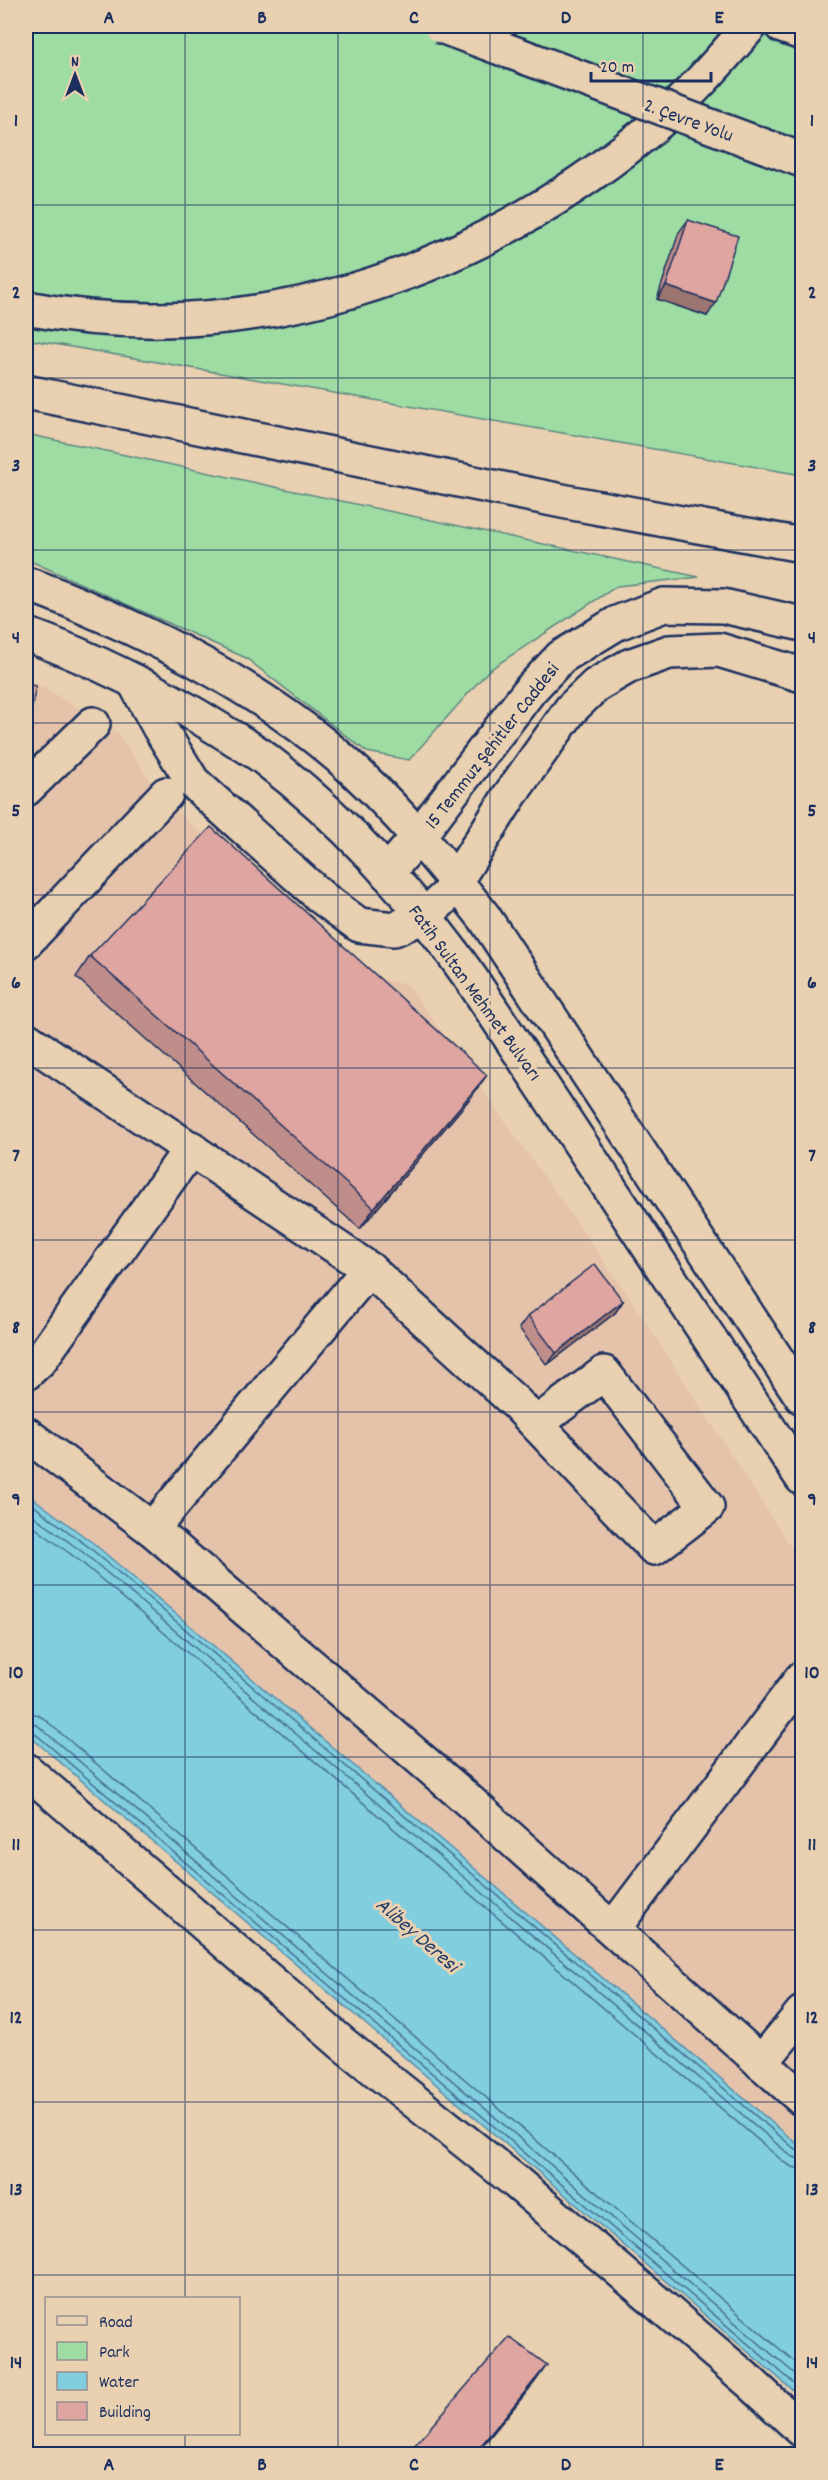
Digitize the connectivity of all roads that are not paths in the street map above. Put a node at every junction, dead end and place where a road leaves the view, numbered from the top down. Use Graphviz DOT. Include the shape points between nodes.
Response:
graph roads {
  1 [pos="441,26"];
  2 [pos="750,26"];
  3 [pos="782,26"];
  4 [pos="802,33"];
  5 [pos="802,160"];
  6 [pos="26,308"];
  7 [pos="26,392"];
  8 [pos="802,545"];
  9 [pos="26,584"];
  10 [pos="802,624"];
  11 [pos="26,634"];
  12 [pos="802,675"];
  13 [pos="134,681"];
  14 [pos="93,724"];
  15 [pos="26,789"];
  16 [pos="166,794"];
  17 [pos="418,837"];
  18 [pos="387,873"];
  19 [pos="456,881"];
  20 [pos="425,916"];
  21 [pos="26,942"];
  22 [pos="26,1039"];
  23 [pos="190,1148"];
  24 [pos="369,1269"];
  25 [pos="26,1373"];
  26 [pos="802,1397"];
  27 [pos="536,1424"];
  28 [pos="26,1434"];
  29 [pos="802,1478"];
  30 [pos="152,1529"];
  31 [pos="802,1678"];
  32 [pos="26,1770"];
  33 [pos="613,1929"];
  34 [pos="802,2013"];
  35 [pos="761,2063"];
  36 [pos="802,2099"];
  37 [pos="802,2431"];
  38 [pos="790,2454"];
  1 -- 5 [label="main road, 2. Çevre Yolu, bridge"];
  2 -- 6 [label="main road" via="647,132 586,177 512,225 415,270 323,300 213,319 121,321"];
  3 -- 4 [label="main road"];
  7 -- 8 [label="main road" via="567,502"];
  9 -- 17 [label="main road" via="128,627 274,705 358,774"];
  10 -- 17 [label="main road, 15 Temmuz Şehitler Caddesi" via="723,606 664,605 617,622 561,657 530,690"];
  11 -- 13 [label="main road, Fatih Sultan Mehmet Bulvarı"];
  12 -- 19 [label="main road, 15 Temmuz Şehitler Caddesi" via="719,650 669,652 629,666 596,685 571,710"];
  13 -- 18 [label="main road, Fatih Sultan Mehmet Bulvarı" via="262,757 319,803"];
  13 -- 20 [label="main road" via="193,782 321,897 359,925 394,929"];
  14 -- 15 [label="main road"];
  16 -- 21 [label="main road"];
  17 -- 18 [label="main road, 15 Temmuz Şehitler Caddesi"];
  17 -- 19 [label="main road"];
  18 -- 20 [label="main road, Fatih Sultan Mehmet Bulvarı"];
  19 -- 20 [label="main road, 15 Temmuz Şehitler Caddesi"];
  19 -- 26 [label="main road" via="525,976"];
  20 -- 29 [label="main road, Fatih Sultan Mehmet Bulvarı" via="534,1072"];
  22 -- 23 [label="main road"];
  23 -- 24 [label="main road"];
  23 -- 25 [label="main road" via="40,1360"];
  24 -- 27 [label="main road"];
  24 -- 30 [label="main road"];
  27 -- 27 [label="main road" via="654,1548 707,1507 604,1373"];
  28 -- 30 [label="main road"];
  30 -- 33 [label="main road"];
  31 -- 33 [label="main road"];
  32 -- 37 [label="main road" via="343,2044 516,2182"];
  33 -- 35 [label="main road"];
  34 -- 35 [label="main road"];
  35 -- 36 [label="main road"];
  37 -- 38 [label="main road"];
}
